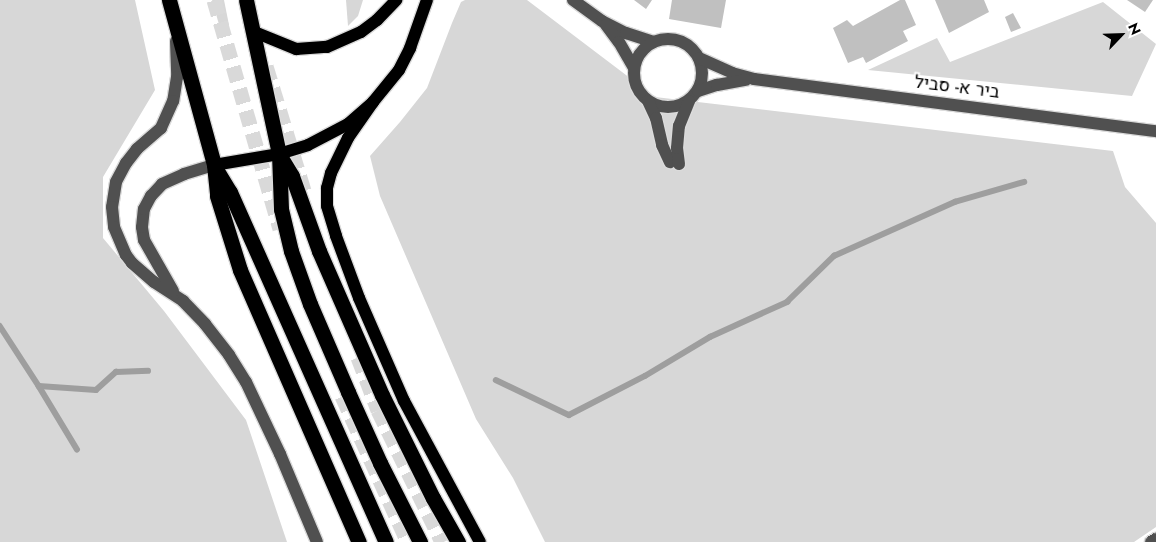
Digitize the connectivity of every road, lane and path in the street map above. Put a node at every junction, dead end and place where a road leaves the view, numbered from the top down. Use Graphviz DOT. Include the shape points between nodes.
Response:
graph roads {
  1 [pos="169,0"];
  2 [pos="246,0"];
  3 [pos="396,0"];
  4 [pos="427,0"];
  5 [pos="573,0"];
  6 [pos="174,17"];
  7 [pos="602,22"];
  8 [pos="252,31"];
  9 [pos="654,42"];
  10 [pos="699,58"];
  11 [pos="634,68"];
  12 [pos="754,79"];
  13 [pos="698,90"];
  14 [pos="689,101"];
  15 [pos="373,102"];
  16 [pos="648,102"];
  17 [pos="1156,131"];
  18 [pos="279,154"];
  19 [pos="214,166"];
  20 [pos="177,297"];
  21 [pos="1156,539"];
  22 [pos="317,542"];
  23 [pos="359,542"];
  24 [pos="386,542"];
  25 [pos="420,542"];
  26 [pos="458,542"];
  27 [pos="480,542"];
  28 [pos="1151,542"];
  1 -- 6 [label="highway"];
  2 -- 8 [label="highway"];
  3 -- 8 [label="main road" via="361,32 327,47 296,49"];
  4 -- 15 [label="main road" via="410,48 398,70"];
  5 -- 7 [label="street"];
  6 -- 19 [label="highway"];
  6 -- 20 [label="street" via="177,77 173,101 161,128 126,163 116,182 112,207 118,239 126,255 142,273"];
  7 -- 9 [label="street"];
  7 -- 11 [label="street" via="620,42"];
  8 -- 18 [label="highway"];
  9 -- 10 [label="street" via="662,39 680,41 694,50"];
  9 -- 11 [label="street" via="641,52"];
  10 -- 12 [label="street, ביר א- סביל"];
  10 -- 13 [label="street" via="703,68"];
  11 -- 16 [label="street" via="636,87"];
  12 -- 13 [label="street, ביר א- סביל"];
  12 -- 17 [label="street, ביר א- סביל"];
  13 -- 14 [label="street"];
  14 -- 16 [label="street" via="669,108"];
  14 -- 16 [label="street" via="679,126 675,163 662,145 656,118"];
  15 -- 18 [label="main road" via="348,124 325,138"];
  15 -- 27 [label="main road" via="348,138 331,173 327,206 359,298 404,401"];
  18 -- 19 [label="main road"];
  18 -- 25 [label="highway" via="280,209 310,304 380,463"];
  18 -- 26 [label="highway" via="292,176 319,251 382,395"];
  19 -- 20 [label="street" via="162,184 144,209 144,240"];
  19 -- 23 [label="highway" via="217,196 240,270"];
  19 -- 24 [label="highway" via="230,192"];
  20 -- 22 [label="street" via="217,338 246,382 292,479"];
  21 -- 28 [label="street"];
}
